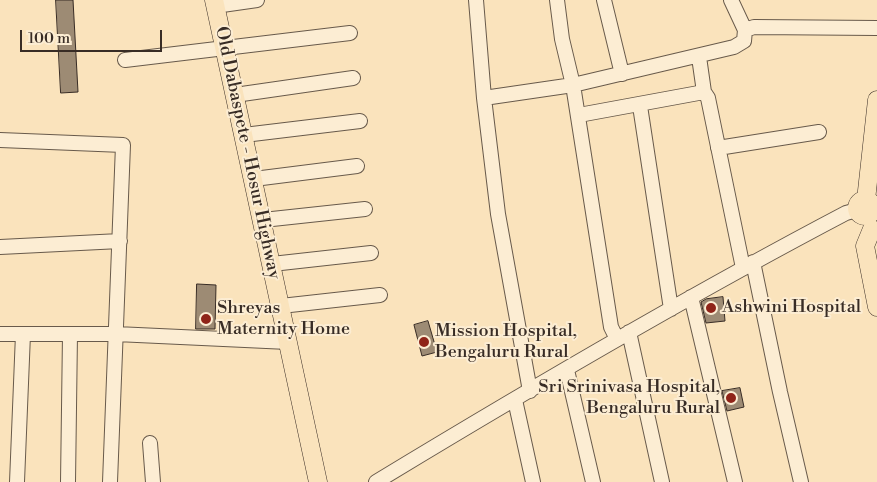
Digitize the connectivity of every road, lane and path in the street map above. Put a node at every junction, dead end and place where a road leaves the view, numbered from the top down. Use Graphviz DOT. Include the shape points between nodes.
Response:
graph roads {
  1 [pos="257,0"];
  2 [pos="476,0"];
  3 [pos="556,0"];
  4 [pos="604,0"];
  5 [pos="731,0"];
  6 [pos="214,3"];
  7 [pos="877,28"];
  8 [pos="745,30"];
  9 [pos="350,32"];
  10 [pos="224,48"];
  11 [pos="699,57"];
  12 [pos="125,60"];
  13 [pos="622,74"];
  14 [pos="353,78"];
  15 [pos="573,85"];
  16 [pos="704,92"];
  17 [pos="235,95"];
  18 [pos="484,98"];
  19 [pos="877,100"];
  20 [pos="640,106"];
  21 [pos="579,115"];
  22 [pos="360,121"];
  23 [pos="819,132"];
  24 [pos="244,135"];
  25 [pos="0,140"];
  26 [pos="718,148"];
  27 [pos="357,166"];
  28 [pos="254,179"];
  29 [pos="365,209"];
  30 [pos="262,220"];
  31 [pos="870,220"];
  32 [pos="120,241"];
  33 [pos="0,247"];
  34 [pos="372,252"];
  35 [pos="272,264"];
  36 [pos="748,265"];
  37 [pos="380,295"];
  38 [pos="691,297"];
  39 [pos="281,306"];
  40 [pos="877,308"];
  41 [pos="672,309"];
  42 [pos="0,334"];
  43 [pos="23,334"];
  44 [pos="70,334"];
  45 [pos="116,334"];
  46 [pos="623,335"];
  47 [pos="288,342"];
  48 [pos="568,370"];
  49 [pos="530,391"];
  50 [pos="515,400"];
  51 [pos="150,443"];
  52 [pos="383,480"];
  53 [pos="17,482"];
  54 [pos="68,482"];
  55 [pos="110,482"];
  56 [pos="154,482"];
  57 [pos="318,482"];
  58 [pos="533,482"];
  59 [pos="593,482"];
  60 [pos="662,482"];
  61 [pos="735,482"];
  62 [pos="801,482"];
  1 -- 6 [label="street"];
  2 -- 18 [label="street"];
  3 -- 15 [label="street"];
  4 -- 13 [label="street"];
  5 -- 8 [label="street"];
  6 -- 10 [label="main road, Old Dabaspete - Hosur Highway"];
  7 -- 8 [label="street" via="754,27"];
  8 -- 11 [label="street" via="744,41 734,47"];
  9 -- 10 [label="street"];
  10 -- 12 [label="street"];
  10 -- 17 [label="main road, Old Dabaspete - Hosur Highway"];
  11 -- 13 [label="street"];
  11 -- 16 [label="street"];
  13 -- 15 [label="street"];
  14 -- 17 [label="street"];
  15 -- 18 [label="street"];
  15 -- 21 [label="street"];
  16 -- 20 [label="street"];
  16 -- 26 [label="street"];
  17 -- 24 [label="main road, Old Dabaspete - Hosur Highway"];
  18 -- 49 [label="street" via="498,214"];
  19 -- 31 [label="main road"];
  20 -- 21 [label="street"];
  20 -- 41 [label="street"];
  21 -- 46 [label="street" via="612,327"];
  22 -- 24 [label="street"];
  23 -- 26 [label="street"];
  24 -- 28 [label="main road, Old Dabaspete - Hosur Highway"];
  25 -- 32 [label="street" via="122,146"];
  26 -- 36 [label="street"];
  27 -- 28 [label="street"];
  28 -- 30 [label="main road, Old Dabaspete - Hosur Highway"];
  29 -- 30 [label="street"];
  30 -- 35 [label="main road, Old Dabaspete - Hosur Highway"];
  31 -- 36 [label="street" via="846,213"];
  31 -- 40 [label="main road" via="865,246"];
  32 -- 33 [label="street"];
  32 -- 45 [label="street"];
  34 -- 35 [label="street"];
  35 -- 39 [label="main road, Old Dabaspete - Hosur Highway"];
  36 -- 38 [label="street"];
  36 -- 62 [label="street"];
  37 -- 39 [label="street"];
  38 -- 41 [label="street"];
  38 -- 61 [label="street"];
  39 -- 47 [label="main road, Old Dabaspete - Hosur Highway"];
  41 -- 46 [label="street"];
  42 -- 43 [label="street"];
  43 -- 44 [label="street"];
  43 -- 53 [label="street"];
  44 -- 45 [label="street"];
  44 -- 54 [label="street"];
  45 -- 47 [label="street"];
  45 -- 55 [label="street"];
  46 -- 48 [label="street"];
  46 -- 60 [label="street"];
  47 -- 57 [label="main road, Old Dabaspete - Hosur Highway"];
  48 -- 49 [label="street"];
  48 -- 59 [label="street"];
  49 -- 50 [label="street"];
  50 -- 52 [label="street"];
  50 -- 58 [label="street"];
  51 -- 56 [label="street"];
}
